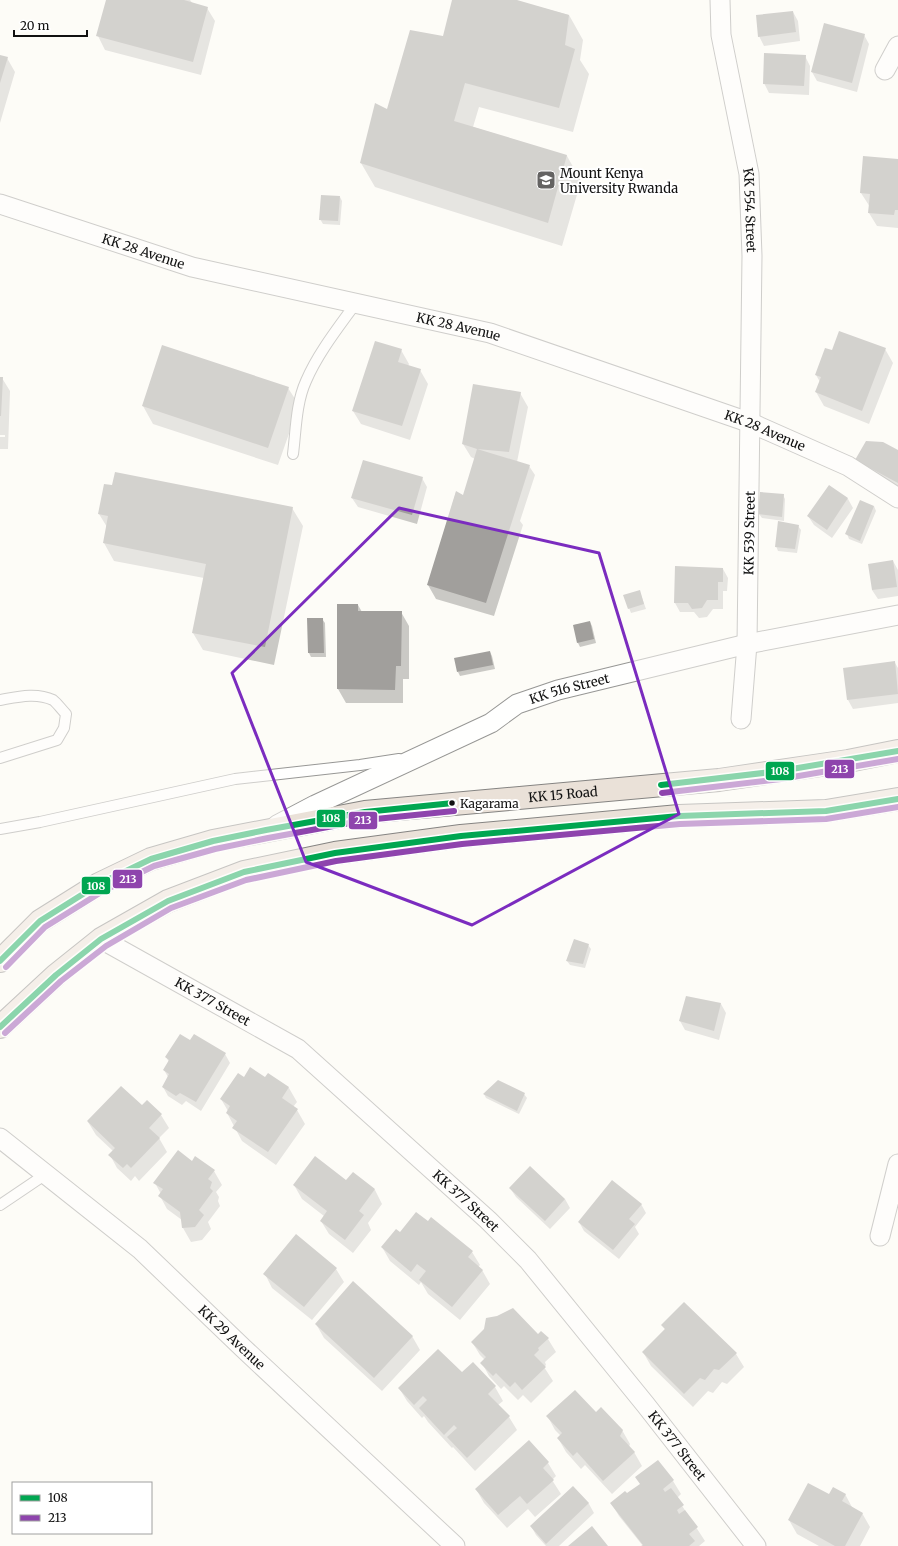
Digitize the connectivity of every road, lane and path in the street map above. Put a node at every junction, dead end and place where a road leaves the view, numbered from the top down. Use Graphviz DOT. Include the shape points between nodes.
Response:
graph roads {
  1 [pos="720,0"];
  2 [pos="898,46"];
  3 [pos="885,70"];
  4 [pos="0,204"];
  5 [pos="356,303"];
  6 [pos="751,423"];
  7 [pos="293,454"];
  8 [pos="898,498"];
  9 [pos="898,615"];
  10 [pos="747,644"];
  11 [pos="0,700"];
  12 [pos="741,719"];
  13 [pos="898,751"];
  14 [pos="422,755"];
  15 [pos="0,758"];
  16 [pos="898,799"];
  17 [pos="0,829"];
  18 [pos="266,830"];
  19 [pos="101,939"];
  20 [pos="0,961"];
  21 [pos="0,1027"];
  22 [pos="0,1138"];
  23 [pos="898,1164"];
  24 [pos="46,1174"];
  25 [pos="0,1205"];
  26 [pos="880,1236"];
  27 [pos="455,1546"];
  28 [pos="756,1546"];
  1 -- 6 [label="street, KK 554 Street" via="721,35 749,174 752,256"];
  2 -- 3 [label="street"];
  4 -- 5 [label="street, KK 28 Avenue" via="192,267"];
  5 -- 6 [label="street, KK 28 Avenue" via="490,333"];
  5 -- 7 [label="lane" via="319,356 305,382 298,411"];
  6 -- 8 [label="street, KK 28 Avenue" via="848,466"];
  6 -- 10 [label="street, KK 539 Street"];
  9 -- 10 [label="street, KK 516 Street"];
  10 -- 12 [label="street, KK 539 Street"];
  10 -- 14 [label="street, KK 516 Street" via="558,690 517,704 491,723"];
  11 -- 15 [label="lane" via="37,696 53,701 66,714 64,728 57,740"];
  13 -- 18 [label="highway, KK 15 Road" via="719,780 365,812"];
  14 -- 17 [label="lane" via="360,765 235,779"];
  14 -- 18 [label="street, KK 516 Street"];
  16 -- 19 [label="highway" via="826,811 679,816 461,836 335,853 244,872 168,901"];
  18 -- 20 [label="highway, KK 15 Road" via="213,841 151,859 99,884 40,921"];
  19 -- 21 [label="highway" via="56,975"];
  19 -- 28 [label="street, KK 377 Street" via="298,1049 488,1220 528,1260"];
  22 -- 24 [label="street, KK 29 Avenue"];
  23 -- 26 [label="street"];
  24 -- 25 [label="lane"];
  24 -- 27 [label="street, KK 29 Avenue" via="140,1249"];
}
